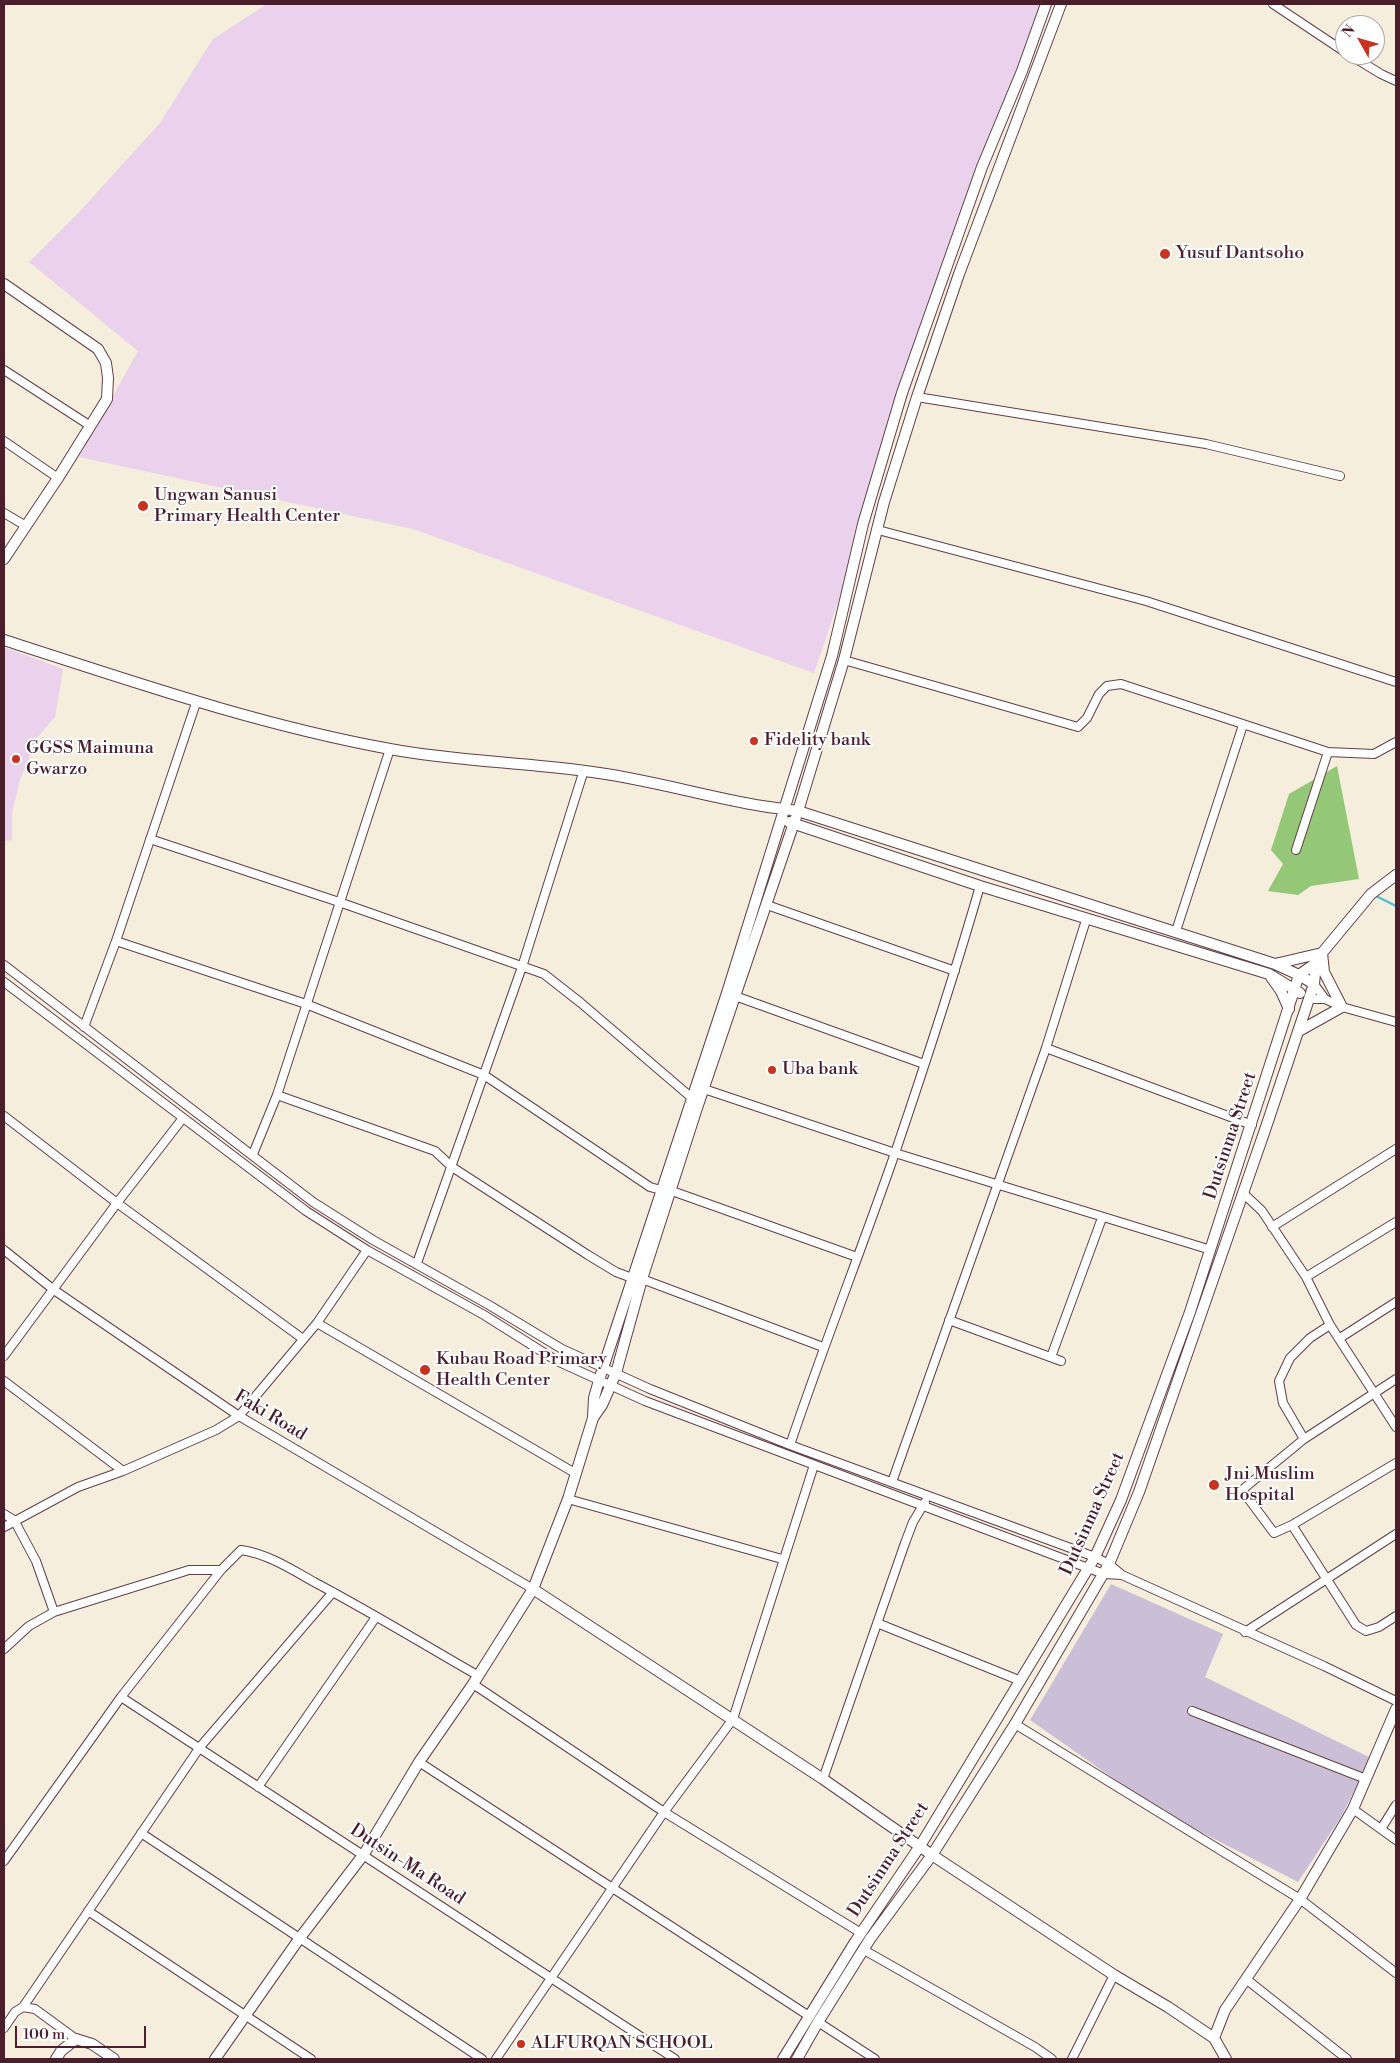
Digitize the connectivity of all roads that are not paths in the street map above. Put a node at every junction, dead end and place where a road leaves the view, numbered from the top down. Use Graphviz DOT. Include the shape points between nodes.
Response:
graph roads {
  1 [pos="1046,4"];
  2 [pos="1061,4"];
  3 [pos="1273,4"];
  4 [pos="1335,45"];
  5 [pos="1366,65"];
  6 [pos="1396,81"];
  7 [pos="4,284"];
  8 [pos="4,370"];
  9 [pos="917,397"];
  10 [pos="89,425"];
  11 [pos="4,441"];
  12 [pos="1340,476"];
  13 [pos="58,478"];
  14 [pos="4,513"];
  15 [pos="26,526"];
  16 [pos="878,530"];
  17 [pos="4,559"];
  18 [pos="4,640"];
  19 [pos="844,660"];
  20 [pos="1396,682"];
  21 [pos="196,702"];
  22 [pos="1243,725"];
  23 [pos="1396,742"];
  24 [pos="390,749"];
  25 [pos="1328,752"];
  26 [pos="584,770"];
  27 [pos="798,811"];
  28 [pos="783,813"];
  29 [pos="793,824"];
  30 [pos="150,839"];
  31 [pos="1296,850"];
  32 [pos="1396,875"];
  33 [pos="980,886"];
  34 [pos="339,902"];
  35 [pos="767,905"];
  36 [pos="1086,920"];
  37 [pos="1176,931"];
  38 [pos="116,941"];
  39 [pos="1322,953"];
  40 [pos="1316,963"];
  41 [pos="1275,964"];
  42 [pos="4,965"];
  43 [pos="522,967"];
  44 [pos="955,971"];
  45 [pos="1269,974"];
  46 [pos="1299,975"];
  47 [pos="4,982"];
  48 [pos="1314,984"];
  49 [pos="1295,989"];
  50 [pos="735,996"];
  51 [pos="1309,999"];
  52 [pos="1325,999"];
  53 [pos="306,1004"];
  54 [pos="1342,1007"];
  55 [pos="1289,1009"];
  56 [pos="1396,1022"];
  57 [pos="84,1027"];
  58 [pos="1299,1032"];
  59 [pos="1046,1048"];
  60 [pos="924,1064"];
  61 [pos="145,1073"];
  62 [pos="484,1074"];
  63 [pos="137,1083"];
  64 [pos="704,1089"];
  65 [pos="277,1095"];
  66 [pos="692,1098"];
  67 [pos="4,1116"];
  68 [pos="183,1118"];
  69 [pos="1252,1125"];
  70 [pos="1396,1149"];
  71 [pos="895,1153"];
  72 [pos="252,1154"];
  73 [pos="452,1167"];
  74 [pos="998,1185"];
  75 [pos="667,1190"];
  76 [pos="1243,1193"];
  77 [pos="117,1203"];
  78 [pos="1102,1218"];
  79 [pos="1396,1222"];
  80 [pos="1272,1227"];
  81 [pos="4,1250"];
  82 [pos="368,1250"];
  83 [pos="1211,1250"];
  84 [pos="857,1257"];
  85 [pos="417,1263"];
  86 [pos="1306,1277"];
  87 [pos="637,1278"];
  88 [pos="54,1290"];
  89 [pos="1396,1302"];
  90 [pos="949,1320"];
  91 [pos="317,1323"];
  92 [pos="1330,1325"];
  93 [pos="1340,1338"];
  94 [pos="303,1339"];
  95 [pos="823,1348"];
  96 [pos="4,1356"];
  97 [pos="1051,1357"];
  98 [pos="1061,1361"];
  99 [pos="603,1367"];
  100 [pos="616,1373"];
  101 [pos="1396,1379"];
  102 [pos="4,1380"];
  103 [pos="599,1380"];
  104 [pos="611,1386"];
  105 [pos="1374,1393"];
  106 [pos="239,1416"];
  107 [pos="593,1418"];
  108 [pos="1396,1427"];
  109 [pos="1304,1439"];
  110 [pos="790,1445"];
  111 [pos="1396,1463"];
  112 [pos="814,1465"];
  113 [pos="123,1471"];
  114 [pos="575,1473"];
  115 [pos="892,1482"];
  116 [pos="928,1496"];
  117 [pos="568,1499"];
  118 [pos="923,1505"];
  119 [pos="4,1514"];
  120 [pos="14,1520"];
  121 [pos="1292,1525"];
  122 [pos="4,1527"];
  123 [pos="1396,1534"];
  124 [pos="1095,1558"];
  125 [pos="782,1560"];
  126 [pos="1109,1564"];
  127 [pos="1090,1568"];
  128 [pos="221,1570"];
  129 [pos="1104,1574"];
  130 [pos="1122,1576"];
  131 [pos="1326,1580"];
  132 [pos="533,1589"];
  133 [pos="333,1592"];
  134 [pos="54,1612"];
  135 [pos="1396,1616"];
  136 [pos="376,1617"];
  137 [pos="877,1623"];
  138 [pos="1245,1632"];
  139 [pos="4,1648"];
  140 [pos="475,1679"];
  141 [pos="1021,1681"];
  142 [pos="121,1696"];
  143 [pos="1396,1701"];
  144 [pos="1396,1709"];
  145 [pos="1192,1711"];
  146 [pos="733,1718"];
  147 [pos="1015,1724"];
  148 [pos="200,1747"];
  149 [pos="419,1762"];
  150 [pos="823,1778"];
  151 [pos="1366,1778"];
  152 [pos="258,1787"];
  153 [pos="1396,1805"];
  154 [pos="1353,1809"];
  155 [pos="664,1812"];
  156 [pos="1381,1828"];
  157 [pos="141,1833"];
  158 [pos="1396,1840"];
  159 [pos="920,1846"];
  160 [pos="364,1854"];
  161 [pos="932,1855"];
  162 [pos="4,1860"];
  163 [pos="612,1889"];
  164 [pos="1300,1899"];
  165 [pos="88,1911"];
  166 [pos="861,1933"];
  167 [pos="299,1938"];
  168 [pos="864,1950"];
  169 [pos="1396,1973"];
  170 [pos="1114,1975"];
  171 [pos="551,1978"];
  172 [pos="1246,1979"];
  173 [pos="24,2006"];
  174 [pos="245,2016"];
  175 [pos="809,2016"];
  176 [pos="818,2022"];
  177 [pos="4,2028"];
  178 [pos="1214,2038"];
  179 [pos="76,2039"];
  180 [pos="56,2059"];
  181 [pos="114,2059"];
  182 [pos="214,2059"];
  183 [pos="311,2059"];
  184 [pos="482,2059"];
  185 [pos="496,2059"];
  186 [pos="675,2059"];
  187 [pos="783,2059"];
  188 [pos="797,2059"];
  189 [pos="875,2059"];
  190 [pos="1052,2059"];
  191 [pos="1072,2059"];
  192 [pos="1226,2059"];
  193 [pos="1347,2059"];
  1 -- 28 [label="street" via="982,167 902,393 864,524 832,656"];
  2 -- 9 [label="street" via="959,274"];
  3 -- 4 [label="street"];
  5 -- 6 [label="street"];
  7 -- 10 [label="street" via="98,349 106,364 107,399"];
  8 -- 10 [label="street"];
  9 -- 12 [label="street" via="1206,444"];
  9 -- 16 [label="street"];
  10 -- 13 [label="street"];
  11 -- 13 [label="street"];
  13 -- 15 [label="street"];
  14 -- 15 [label="street"];
  15 -- 17 [label="street"];
  16 -- 19 [label="street"];
  16 -- 20 [label="street" via="1146,601"];
  18 -- 21 [label="street"];
  19 -- 22 [label="street" via="1078,727 1107,686 1122,684"];
  19 -- 27 [label="street"];
  21 -- 24 [label="street" via="291,728"];
  21 -- 30 [label="street"];
  22 -- 25 [label="street"];
  22 -- 37 [label="street"];
  23 -- 25 [label="street" via="1374,754"];
  24 -- 26 [label="street" via="468,760"];
  24 -- 34 [label="street"];
  25 -- 31 [label="street"];
  26 -- 28 [label="street" via="654,782"];
  26 -- 43 [label="street"];
  27 -- 28 [label="street"];
  27 -- 29 [label="street"];
  27 -- 37 [label="street"];
  28 -- 29 [label="street"];
  28 -- 66 [label="street"];
  29 -- 33 [label="street"];
  29 -- 35 [label="street"];
  30 -- 34 [label="street"];
  30 -- 38 [label="street"];
  32 -- 39 [label="street, Dutsinma Street" via="1371,894"];
  33 -- 36 [label="street"];
  33 -- 44 [label="street"];
  34 -- 43 [label="street"];
  34 -- 53 [label="street"];
  35 -- 44 [label="street"];
  35 -- 50 [label="street"];
  36 -- 45 [label="street"];
  36 -- 59 [label="street"];
  37 -- 41 [label="street"];
  38 -- 53 [label="street"];
  38 -- 57 [label="street"];
  39 -- 40 [label="street, Dutsinma Street"];
  39 -- 41 [label="street"];
  39 -- 54 [label="street" via="1324,972"];
  40 -- 46 [label="street, Dutsinma Street"];
  40 -- 48 [label="street, Dutsinma Street"];
  41 -- 46 [label="street"];
  42 -- 57 [label="street"];
  43 -- 62 [label="street"];
  43 -- 66 [label="street" via="544,974"];
  44 -- 60 [label="street"];
  45 -- 49 [label="street"];
  45 -- 55 [label="street"];
  46 -- 48 [label="street"];
  46 -- 49 [label="street, Dutsinma Street"];
  47 -- 63 [label="street"];
  48 -- 51 [label="street, Dutsinma Street"];
  48 -- 52 [label="street"];
  49 -- 51 [label="street"];
  49 -- 55 [label="street, Dutsinma Street"];
  50 -- 60 [label="street"];
  50 -- 64 [label="street"];
  51 -- 52 [label="street"];
  51 -- 58 [label="street, Dutsinma Street"];
  52 -- 54 [label="street"];
  53 -- 62 [label="street"];
  53 -- 65 [label="street"];
  54 -- 56 [label="street"];
  54 -- 58 [label="street"];
  55 -- 69 [label="street, Dutsinma Street"];
  57 -- 61 [label="street"];
  58 -- 76 [label="street, Dutsinma Street"];
  59 -- 69 [label="street"];
  59 -- 74 [label="street"];
  60 -- 71 [label="street"];
  61 -- 63 [label="street"];
  61 -- 72 [label="street"];
  62 -- 73 [label="street"];
  62 -- 75 [label="street" via="650,1186"];
  63 -- 68 [label="street"];
  64 -- 71 [label="street"];
  64 -- 75 [label="street"];
  65 -- 72 [label="street"];
  65 -- 73 [label="street" via="435,1150"];
  66 -- 75 [label="street"];
  67 -- 77 [label="street"];
  68 -- 77 [label="street"];
  68 -- 82 [label="street" via="306,1211"];
  69 -- 83 [label="street, Dutsinma Street"];
  70 -- 80 [label="street"];
  71 -- 74 [label="street"];
  71 -- 84 [label="street"];
  72 -- 85 [label="street" via="313,1202"];
  73 -- 85 [label="street"];
  73 -- 87 [label="street" via="588,1255"];
  74 -- 78 [label="street"];
  74 -- 90 [label="street"];
  75 -- 84 [label="street"];
  75 -- 87 [label="street"];
  76 -- 80 [label="street" via="1262,1211"];
  76 -- 126 [label="street, Dutsinma Street" via="1139,1492"];
  77 -- 88 [label="street"];
  77 -- 94 [label="street"];
  78 -- 83 [label="street"];
  78 -- 97 [label="street"];
  79 -- 86 [label="street"];
  80 -- 86 [label="street"];
  81 -- 88 [label="street, Faki Road"];
  82 -- 91 [label="street"];
  82 -- 103 [label="street" via="484,1315 557,1361"];
  83 -- 124 [label="street, Dutsinma Street" via="1121,1500"];
  84 -- 95 [label="street"];
  85 -- 99 [label="street" via="562,1349"];
  86 -- 92 [label="street"];
  87 -- 95 [label="street"];
  87 -- 99 [label="street"];
  87 -- 100 [label="street"];
  88 -- 96 [label="street"];
  88 -- 106 [label="street, Faki Road"];
  89 -- 93 [label="street"];
  90 -- 97 [label="street"];
  90 -- 115 [label="street"];
  91 -- 94 [label="street"];
  91 -- 114 [label="street"];
  92 -- 93 [label="street"];
  92 -- 109 [label="street" via="1310,1338 1290,1358 1279,1381 1283,1403"];
  93 -- 105 [label="street"];
  94 -- 106 [label="street"];
  95 -- 110 [label="street"];
  97 -- 98 [label="street"];
  99 -- 100 [label="street"];
  99 -- 103 [label="street"];
  100 -- 104 [label="street"];
  100 -- 110 [label="street"];
  101 -- 105 [label="street"];
  102 -- 113 [label="street"];
  103 -- 104 [label="street"];
  103 -- 107 [label="street"];
  104 -- 107 [label="street"];
  104 -- 112 [label="street"];
  105 -- 108 [label="street"];
  105 -- 109 [label="street"];
  106 -- 113 [label="street" via="216,1430"];
  106 -- 132 [label="street, Faki Road"];
  107 -- 114 [label="street"];
  109 -- 121 [label="street" via="1242,1490 1274,1533"];
  110 -- 115 [label="street"];
  111 -- 121 [label="street"];
  112 -- 118 [label="street"];
  112 -- 125 [label="street"];
  113 -- 120 [label="street" via="78,1487"];
  114 -- 117 [label="street"];
  115 -- 116 [label="street"];
  116 -- 118 [label="street"];
  116 -- 124 [label="street"];
  117 -- 125 [label="street"];
  117 -- 132 [label="street"];
  118 -- 127 [label="street"];
  118 -- 137 [label="street" via="913,1522"];
  119 -- 120 [label="street"];
  120 -- 122 [label="street"];
  120 -- 134 [label="street" via="36,1561"];
  121 -- 131 [label="street"];
  123 -- 131 [label="street"];
  124 -- 126 [label="street"];
  124 -- 127 [label="street, Dutsinma Street"];
  125 -- 146 [label="street"];
  126 -- 129 [label="street, Dutsinma Street"];
  126 -- 130 [label="street"];
  127 -- 129 [label="street"];
  127 -- 141 [label="street, Dutsinma Street"];
  128 -- 133 [label="street" via="241,1550 254,1552"];
  128 -- 134 [label="street" via="189,1570"];
  128 -- 142 [label="street"];
  129 -- 130 [label="street"];
  129 -- 147 [label="street, Dutsinma Street"];
  130 -- 138 [label="street"];
  131 -- 135 [label="street" via="1356,1624 1366,1631"];
  131 -- 138 [label="street"];
  132 -- 140 [label="street"];
  132 -- 146 [label="street"];
  133 -- 136 [label="street"];
  133 -- 148 [label="street"];
  134 -- 139 [label="street" via="29,1626"];
  136 -- 140 [label="street"];
  136 -- 152 [label="street"];
  137 -- 141 [label="street"];
  137 -- 150 [label="street"];
  138 -- 143 [label="street"];
  140 -- 149 [label="street"];
  140 -- 155 [label="street"];
  141 -- 159 [label="street, Dutsinma Street"];
  142 -- 148 [label="street, Dutsin-Ma Road"];
  142 -- 162 [label="street"];
  144 -- 151 [label="street"];
  145 -- 151 [label="street"];
  146 -- 150 [label="street"];
  146 -- 155 [label="street"];
  147 -- 161 [label="street, Dutsinma Street"];
  147 -- 164 [label="street"];
  148 -- 152 [label="street, Dutsin-Ma Road"];
  148 -- 157 [label="street"];
  149 -- 160 [label="street"];
  149 -- 163 [label="street"];
  150 -- 159 [label="street"];
  151 -- 154 [label="street"];
  152 -- 160 [label="street, Dutsin-Ma Road"];
  153 -- 156 [label="street"];
  154 -- 156 [label="street"];
  154 -- 164 [label="street"];
  155 -- 163 [label="street"];
  155 -- 166 [label="street"];
  156 -- 158 [label="street"];
  157 -- 165 [label="street"];
  157 -- 167 [label="street"];
  159 -- 161 [label="street"];
  159 -- 166 [label="street, Dutsinma Street"];
  160 -- 167 [label="street"];
  160 -- 171 [label="street, Dutsin-Ma Road"];
  161 -- 168 [label="street, Dutsinma Street"];
  161 -- 170 [label="street"];
  163 -- 171 [label="street"];
  163 -- 175 [label="street"];
  164 -- 169 [label="street"];
  164 -- 172 [label="street"];
  165 -- 173 [label="street"];
  165 -- 174 [label="street"];
  166 -- 175 [label="street, Dutsinma Street"];
  167 -- 174 [label="street"];
  167 -- 184 [label="street"];
  168 -- 176 [label="street, Dutsinma Street"];
  168 -- 190 [label="street"];
  170 -- 178 [label="street"];
  170 -- 191 [label="street"];
  171 -- 185 [label="street"];
  171 -- 186 [label="street, Dutsin-Ma Road"];
  172 -- 178 [label="street" via="1225,2010"];
  172 -- 193 [label="street"];
  173 -- 177 [label="street" via="15,2012"];
  173 -- 179 [label="street" via="35,2009"];
  174 -- 182 [label="street"];
  174 -- 183 [label="street"];
  175 -- 187 [label="street, Dutsinma Street"];
  176 -- 188 [label="street, Dutsinma Street"];
  176 -- 189 [label="street"];
  178 -- 192 [label="street"];
  179 -- 180 [label="street"];
  179 -- 181 [label="street" via="92,2044"];
}
